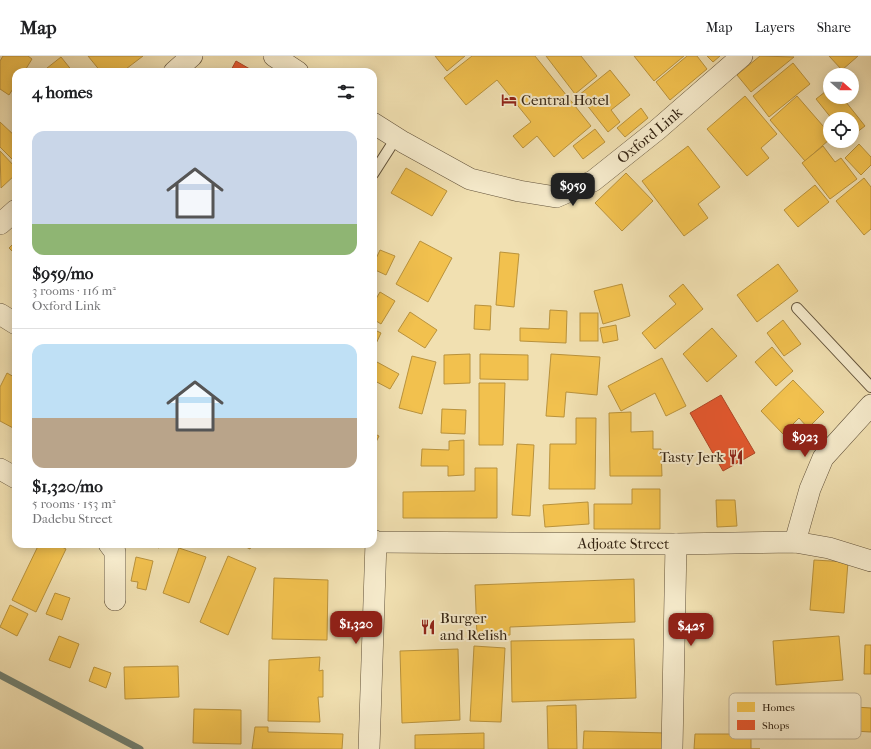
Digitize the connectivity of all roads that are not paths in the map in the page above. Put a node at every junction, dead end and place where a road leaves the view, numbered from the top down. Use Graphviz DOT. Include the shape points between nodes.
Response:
graph roads {
  1 [pos="192,56"];
  2 [pos="274,56"];
  3 [pos="742,56"];
  4 [pos="178,68"];
  5 [pos="292,68"];
  6 [pos="377,126"];
  7 [pos="396,138"];
  8 [pos="377,168"];
  9 [pos="12,214"];
  10 [pos="0,224"];
  11 [pos="797,308"];
  12 [pos="0,314"];
  13 [pos="12,322"];
  14 [pos="871,387"];
  15 [pos="871,405"];
  16 [pos="0,469"];
  17 [pos="12,476"];
  18 [pos="377,541"];
  19 [pos="795,542"];
  20 [pos="676,544"];
  21 [pos="112,548"];
  22 [pos="375,548"];
  23 [pos="871,561"];
  24 [pos="115,600"];
  25 [pos="369,749"];
  26 [pos="672,749"];
  1 -- 4 [label="street"];
  2 -- 5 [label="street"];
  3 -- 7 [label="street, Oxford Link" via="657,130 593,181 556,197 470,179"];
  6 -- 7 [label="street, Oxford Link"];
  7 -- 8 [label="lane"];
  9 -- 10 [label="street"];
  11 -- 14 [label="lane"];
  12 -- 13 [label="street"];
  15 -- 19 [label="street" via="823,458 810,490"];
  16 -- 17 [label="street"];
  18 -- 20 [label="street, Adjoate Street"];
  19 -- 20 [label="street, Adjoate Street"];
  19 -- 23 [label="street, Adjoate Street" via="829,548"];
  20 -- 26 [label="street"];
  21 -- 24 [label="street" via="114,552"];
  22 -- 25 [label="street"];
}
